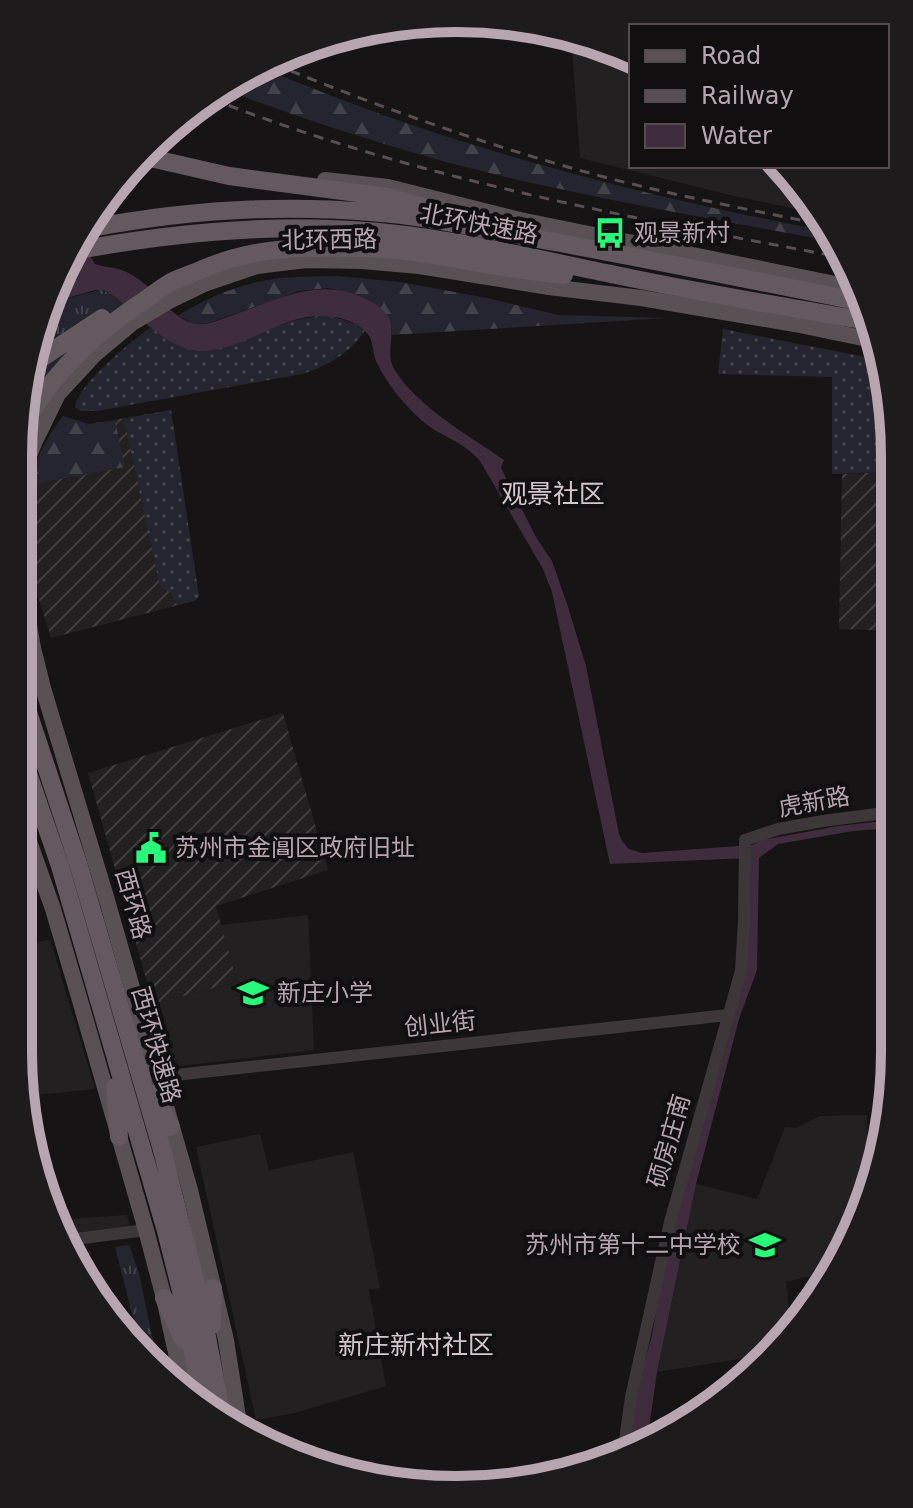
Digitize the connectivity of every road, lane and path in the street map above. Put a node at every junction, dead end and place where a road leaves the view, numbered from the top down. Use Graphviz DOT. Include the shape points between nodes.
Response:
graph roads {
  1 [pos="160,152"];
  2 [pos="154,159"];
  3 [pos="100,227"];
  4 [pos="525,237"];
  5 [pos="87,248"];
  6 [pos="639,280"];
  7 [pos="172,282"];
  8 [pos="845,286"];
  9 [pos="851,300"];
  10 [pos="858,319"];
  11 [pos="864,338"];
  12 [pos="44,356"];
  13 [pos="38,385"];
  14 [pos="58,394"];
  15 [pos="35,408"];
  16 [pos="32,449"];
  17 [pos="32,642"];
  18 [pos="55,726"];
  19 [pos="32,731"];
  20 [pos="32,734"];
  21 [pos="32,778"];
  22 [pos="881,814"];
  23 [pos="745,842"];
  24 [pos="32,850"];
  25 [pos="69,865"];
  26 [pos="728,1015"];
  27 [pos="112,1044"];
  28 [pos="136,1061"];
  29 [pos="157,1077"];
  30 [pos="171,1127"];
  31 [pos="119,1137"];
  32 [pos="146,1230"];
  33 [pos="76,1239"];
  34 [pos="213,1288"];
  35 [pos="164,1298"];
  36 [pos="202,1359"];
  37 [pos="181,1374"];
  38 [pos="203,1391"];
  39 [pos="216,1401"];
  40 [pos="238,1415"];
  41 [pos="625,1441"];
  1 -- 8 [label="main road" via="258,173 388,187 520,220"];
  2 -- 4 [label="highway" via="229,176 388,197"];
  3 -- 4 [label="highway, 北环快速路" via="220,212 312,209 397,214"];
  4 -- 9 [label="highway, 北环快速路"];
  5 -- 6 [label="highway, 北环快速路" via="224,231 352,230 442,241"];
  6 -- 7 [label="highway" via="535,273 402,250 328,247 255,252"];
  6 -- 10 [label="highway, 北环快速路"];
  7 -- 12 [label="highway" via="114,310"];
  7 -- 15 [label="highway" via="83,347"];
  11 -- 14 [label="main road, 北环西路" via="641,298 419,266 306,260 257,266 169,301 95,354"];
  13 -- 14 [label="main road"];
  14 -- 16 [label="main road"];
  17 -- 18 [label="main road, 西环路"];
  18 -- 20 [label="main road"];
  18 -- 29 [label="main road, 西环路"];
  19 -- 25 [label="highway, 西环快速路"];
  21 -- 25 [label="highway, 西环快速路"];
  22 -- 23 [label="street, 虎新路" via="793,826"];
  23 -- 26 [label="street, 硕房庄南" via="741,971"];
  24 -- 31 [label="main road"];
  25 -- 27 [label="highway, 西环快速路"];
  25 -- 28 [label="highway, 西环快速路"];
  26 -- 29 [label="street, 创业街"];
  26 -- 41 [label="street, 硕房庄南" via="670,1222"];
  27 -- 31 [label="highway"];
  27 -- 36 [label="highway, 西环快速路"];
  28 -- 30 [label="highway"];
  28 -- 36 [label="highway, 西环快速路" via="199,1295"];
  29 -- 30 [label="main road, 西环路"];
  30 -- 34 [label="main road, 西环路"];
  31 -- 32 [label="main road"];
  32 -- 33 [label="street"];
  32 -- 35 [label="main road"];
  34 -- 36 [label="highway"];
  34 -- 40 [label="main road, 西环路"];
  35 -- 36 [label="highway"];
  35 -- 37 [label="main road"];
  36 -- 38 [label="highway, 西环快速路"];
  36 -- 39 [label="highway, 西环快速路"];
}
